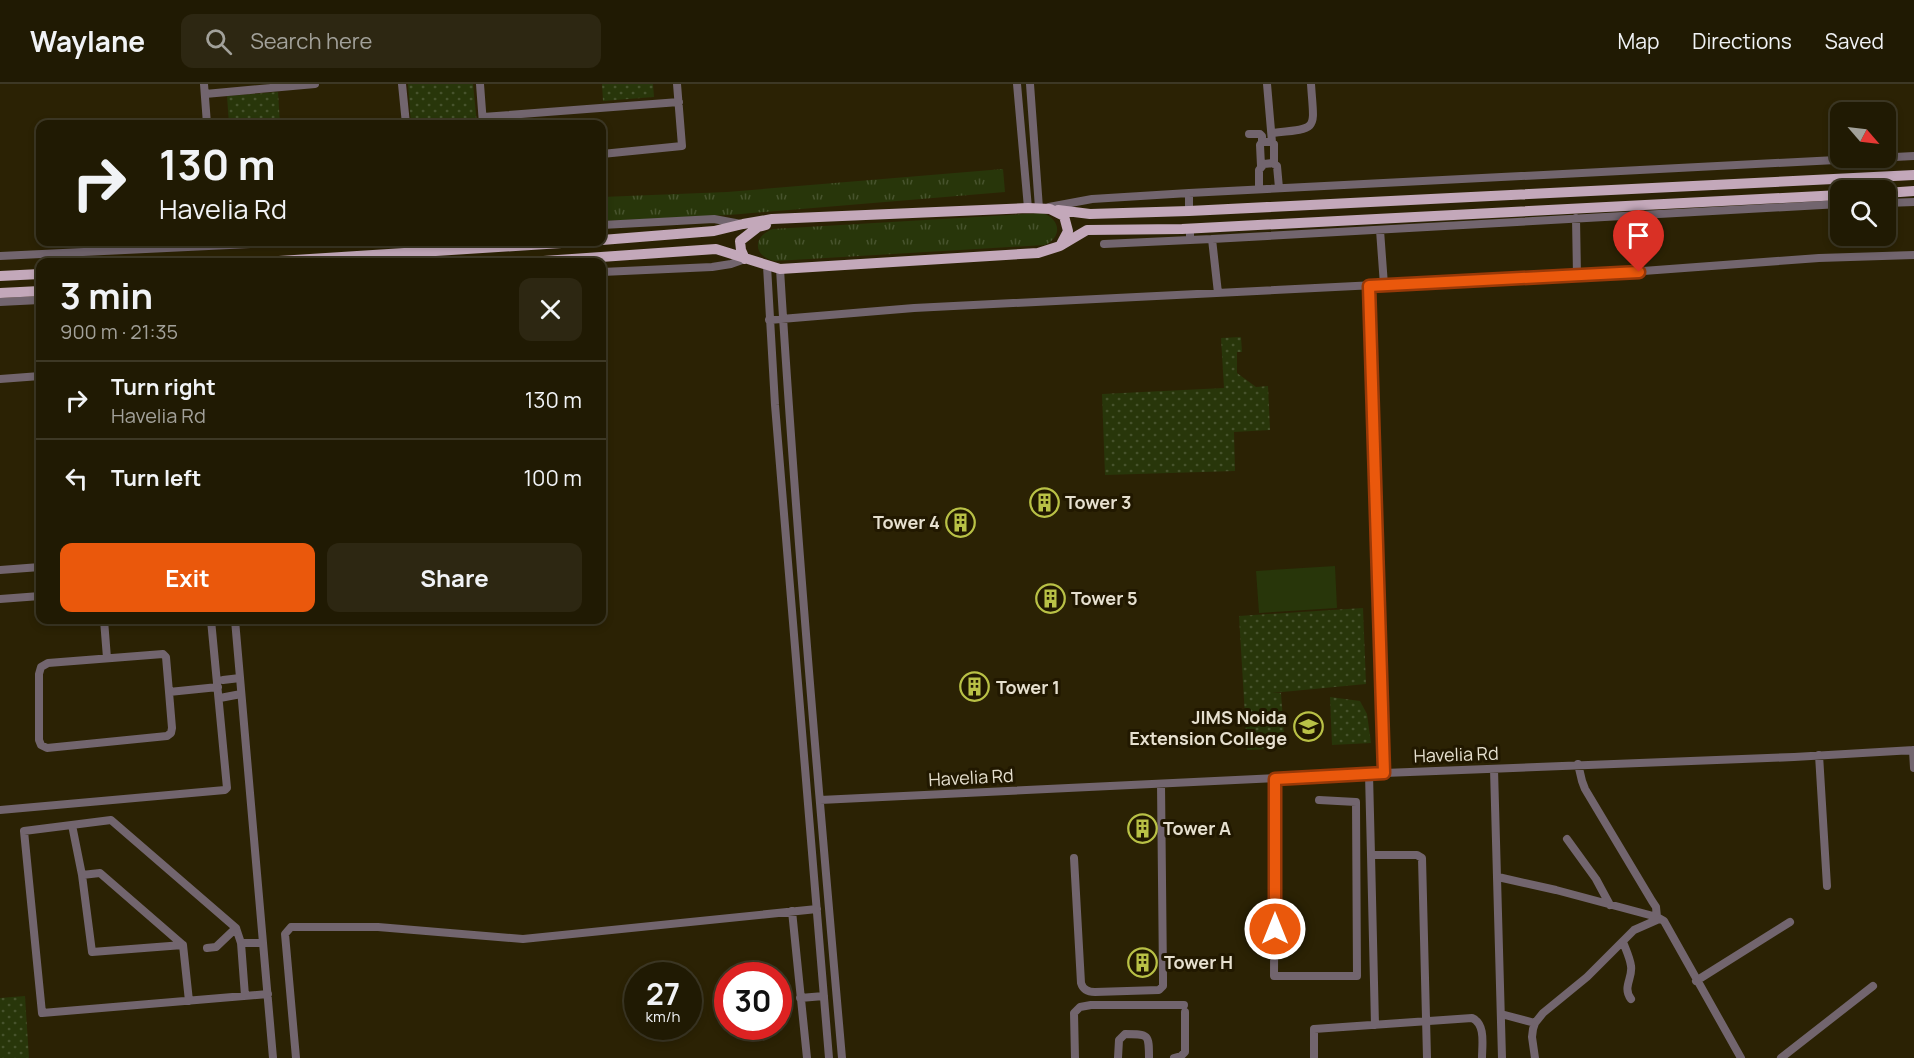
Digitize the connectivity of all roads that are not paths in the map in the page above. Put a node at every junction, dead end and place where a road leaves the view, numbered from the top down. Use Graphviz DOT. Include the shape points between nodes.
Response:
graph roads {
  1 [pos="204,84"];
  2 [pos="315,84"];
  3 [pos="402,84"];
  4 [pos="480,84"];
  5 [pos="677,84"];
  6 [pos="1017,84"];
  7 [pos="1030,84"];
  8 [pos="1267,84"];
  9 [pos="1311,84"];
  10 [pos="205,94"];
  11 [pos="679,102"];
  12 [pos="207,120"];
  13 [pos="406,120"];
  14 [pos="483,120"];
  15 [pos="493,120"];
  16 [pos="1249,134"];
  17 [pos="1272,138"];
  18 [pos="1262,142"];
  19 [pos="606,154"];
  20 [pos="1914,156"];
  21 [pos="1274,164"];
  22 [pos="1261,166"];
  23 [pos="1914,175"];
  24 [pos="1279,188"];
  25 [pos="1259,189"];
  26 [pos="1914,191"];
  27 [pos="1896,192"];
  28 [pos="1189,193"];
  29 [pos="1830,196"];
  30 [pos="1914,201"];
  31 [pos="1896,202"];
  32 [pos="1830,205"];
  33 [pos="1040,208"];
  34 [pos="1189,210"];
  35 [pos="1576,218"];
  36 [pos="786,219"];
  37 [pos="742,224"];
  38 [pos="606,225"];
  39 [pos="1380,230"];
  40 [pos="1190,234"];
  41 [pos="1212,239"];
  42 [pos="606,240"];
  43 [pos="1104,244"];
  44 [pos="181,246"];
  45 [pos="514,246"];
  46 [pos="1060,246"];
  47 [pos="1914,255"];
  48 [pos="0,256"];
  49 [pos="326,258"];
  50 [pos="587,258"];
  51 [pos="744,259"];
  52 [pos="767,266"];
  53 [pos="780,269"];
  54 [pos="606,272"];
  55 [pos="36,274"];
  56 [pos="1577,275"];
  57 [pos="0,276"];
  58 [pos="1384,285"];
  59 [pos="1369,286"];
  60 [pos="36,292"];
  61 [pos="0,293"];
  62 [pos="1218,293"];
  63 [pos="25,296"];
  64 [pos="36,299"];
  65 [pos="0,302"];
  66 [pos="783,319"];
  67 [pos="769,320"];
  68 [pos="36,376"];
  69 [pos="0,379"];
  70 [pos="36,567"];
  71 [pos="0,570"];
  72 [pos="36,596"];
  73 [pos="0,599"];
  74 [pos="104,624"];
  75 [pos="212,624"];
  76 [pos="235,624"];
  77 [pos="107,657"];
  78 [pos="240,678"];
  79 [pos="221,683"];
  80 [pos="169,692"];
  81 [pos="241,694"];
  82 [pos="219,698"];
  83 [pos="1913,750"];
  84 [pos="1819,755"];
  85 [pos="1578,764"];
  86 [pos="805,765"];
  87 [pos="816,765"];
  88 [pos="1914,768"];
  89 [pos="1494,769"];
  90 [pos="1384,773"];
  91 [pos="1369,774"];
  92 [pos="1275,779"];
  93 [pos="1161,784"];
  94 [pos="820,800"];
  95 [pos="1319,800"];
  96 [pos="0,810"];
  97 [pos="72,825"];
  98 [pos="1567,839"];
  99 [pos="1371,855"];
  100 [pos="1074,858"];
  101 [pos="82,875"];
  102 [pos="1498,877"];
  103 [pos="1827,885"];
  104 [pos="1610,905"];
  105 [pos="817,909"];
  106 [pos="792,911"];
  107 [pos="1658,918"];
  108 [pos="1790,922"];
  109 [pos="236,928"];
  110 [pos="1623,942"];
  111 [pos="263,943"];
  112 [pos="241,944"];
  113 [pos="183,945"];
  114 [pos="207,948"];
  115 [pos="1696,981"];
  116 [pos="1873,986"];
  117 [pos="268,994"];
  118 [pos="244,996"];
  119 [pos="824,996"];
  120 [pos="800,998"];
  121 [pos="1631,999"];
  122 [pos="189,1001"];
  123 [pos="1501,1014"];
  124 [pos="1427,1022"];
  125 [pos="1535,1023"];
  126 [pos="1375,1025"];
  127 [pos="273,1058"];
  128 [pos="296,1058"];
  129 [pos="807,1058"];
  130 [pos="829,1058"];
  131 [pos="842,1058"];
  132 [pos="1075,1058"];
  133 [pos="1118,1058"];
  134 [pos="1149,1058"];
  135 [pos="1174,1058"];
  136 [pos="1314,1058"];
  137 [pos="1427,1058"];
  138 [pos="1482,1058"];
  139 [pos="1502,1058"];
  140 [pos="1535,1058"];
  141 [pos="1741,1058"];
  142 [pos="1781,1058"];
  1 -- 10 [label="street"];
  2 -- 10 [label="street"];
  3 -- 13 [label="street"];
  4 -- 14 [label="street"];
  5 -- 11 [label="street"];
  6 -- 33 [label="street"];
  7 -- 33 [label="street"];
  8 -- 17 [label="street"];
  9 -- 17 [label="street" via="1311,126"];
  10 -- 12 [label="street"];
  11 -- 15 [label="street"];
  11 -- 19 [label="street" via="682,146"];
  16 -- 18 [label="street" via="1260,134"];
  17 -- 18 [label="street"];
  17 -- 21 [label="street"];
  18 -- 22 [label="street"];
  20 -- 24 [label="street"];
  21 -- 22 [label="street"];
  21 -- 24 [label="street"];
  22 -- 25 [label="street"];
  23 -- 34 [label="main road"];
  24 -- 25 [label="street"];
  25 -- 28 [label="street"];
  26 -- 27 [label="main road"];
  28 -- 33 [label="street" via="1092,199"];
  28 -- 34 [label="street"];
  29 -- 40 [label="main road"];
  30 -- 31 [label="street"];
  32 -- 35 [label="street"];
  33 -- 34 [label="main road" via="1090,214"];
  33 -- 36 [label="main road"];
  33 -- 46 [label="main road" via="1064,216 1068,231"];
  35 -- 39 [label="street"];
  35 -- 56 [label="street"];
  36 -- 37 [label="main road"];
  36 -- 51 [label="main road" via="758,226 746,235 740,241"];
  37 -- 38 [label="street" via="714,219"];
  37 -- 42 [label="main road" via="714,231"];
  39 -- 41 [label="street"];
  39 -- 58 [label="street"];
  40 -- 41 [label="street"];
  40 -- 43 [label="street"];
  40 -- 46 [label="main road" via="1087,230"];
  41 -- 62 [label="street"];
  44 -- 48 [label="street"];
  45 -- 49 [label="main road"];
  46 -- 53 [label="main road" via="1038,253"];
  47 -- 56 [label="street"];
  50 -- 51 [label="main road" via="716,249"];
  51 -- 52 [label="main road"];
  51 -- 54 [label="street" via="712,267"];
  52 -- 53 [label="main road"];
  52 -- 67 [label="street"];
  53 -- 66 [label="street"];
  55 -- 57 [label="main road"];
  56 -- 58 [label="street"];
  58 -- 59 [label="street"];
  59 -- 62 [label="street"];
  59 -- 90 [label="street"];
  60 -- 63 [label="main road"];
  61 -- 63 [label="main road"];
  62 -- 66 [label="street" via="914,308"];
  63 -- 64 [label="street"];
  63 -- 65 [label="street"];
  66 -- 67 [label="street"];
  66 -- 87 [label="street"];
  67 -- 86 [label="street"];
  68 -- 69 [label="street"];
  70 -- 71 [label="street"];
  72 -- 73 [label="street"];
  74 -- 77 [label="street"];
  75 -- 79 [label="street"];
  76 -- 78 [label="street"];
  77 -- 80 [label="street" via="163,654"];
  77 -- 80 [label="street" via="41,667 41,745 47,748 167,736 172,728"];
  78 -- 79 [label="street"];
  78 -- 81 [label="street"];
  79 -- 80 [label="street"];
  79 -- 82 [label="street"];
  81 -- 82 [label="street"];
  81 -- 111 [label="street"];
  82 -- 96 [label="street" via="225,790"];
  83 -- 84 [label="street, Havelia Rd"];
  83 -- 88 [label="street"];
  84 -- 85 [label="street, Havelia Rd"];
  84 -- 103 [label="street"];
  85 -- 89 [label="street, Havelia Rd"];
  85 -- 107 [label="street" via="1585,789 1656,908"];
  86 -- 87 [label="street"];
  86 -- 105 [label="street"];
  87 -- 94 [label="street"];
  89 -- 90 [label="street, Havelia Rd"];
  89 -- 102 [label="street"];
  90 -- 91 [label="street, Havelia Rd"];
  91 -- 92 [label="street, Havelia Rd"];
  91 -- 99 [label="street"];
  92 -- 93 [label="street, Havelia Rd"];
  92 -- 95 [label="street" via="1275,976 1357,976 1356,802"];
  93 -- 94 [label="street, Havelia Rd"];
  93 -- 100 [label="street" via="1163,986 1159,990 1095,992 1083,987"];
  94 -- 131 [label="street"];
  97 -- 101 [label="street"];
  97 -- 109 [label="street" via="111,820"];
  97 -- 122 [label="street" via="24,831 42,1013"];
  98 -- 104 [label="street"];
  99 -- 124 [label="street" via="1422,858"];
  99 -- 126 [label="street"];
  101 -- 113 [label="street" via="100,873"];
  101 -- 113 [label="street" via="92,952"];
  102 -- 104 [label="street"];
  102 -- 123 [label="street"];
  104 -- 107 [label="street"];
  105 -- 106 [label="street"];
  105 -- 119 [label="street"];
  106 -- 120 [label="street"];
  106 -- 128 [label="street" via="523,939 378,927 291,927 285,934"];
  107 -- 110 [label="street" via="1634,930"];
  107 -- 115 [label="street" via="1664,921"];
  108 -- 115 [label="street"];
  109 -- 112 [label="street"];
  109 -- 114 [label="street" via="216,947"];
  110 -- 121 [label="street" via="1631,968 1626,987"];
  110 -- 125 [label="street"];
  111 -- 112 [label="street"];
  111 -- 117 [label="street"];
  112 -- 118 [label="street"];
  113 -- 122 [label="street"];
  115 -- 141 [label="street"];
  116 -- 142 [label="street"];
  117 -- 118 [label="street"];
  117 -- 127 [label="street"];
  118 -- 122 [label="street"];
  119 -- 120 [label="street"];
  119 -- 130 [label="street"];
  120 -- 129 [label="street"];
  123 -- 125 [label="street"];
  123 -- 139 [label="street"];
  124 -- 126 [label="street"];
  124 -- 137 [label="street"];
  124 -- 138 [label="street" via="1477,1020 1481,1026"];
  125 -- 140 [label="street"];
  126 -- 136 [label="street" via="1314,1029"];
  132 -- 135 [label="street" via="1074,1013 1091,1005 1184,1008 1185,1052"];
  133 -- 134 [label="street" via="1119,1040 1125,1034 1143,1034 1149,1040"];
}
